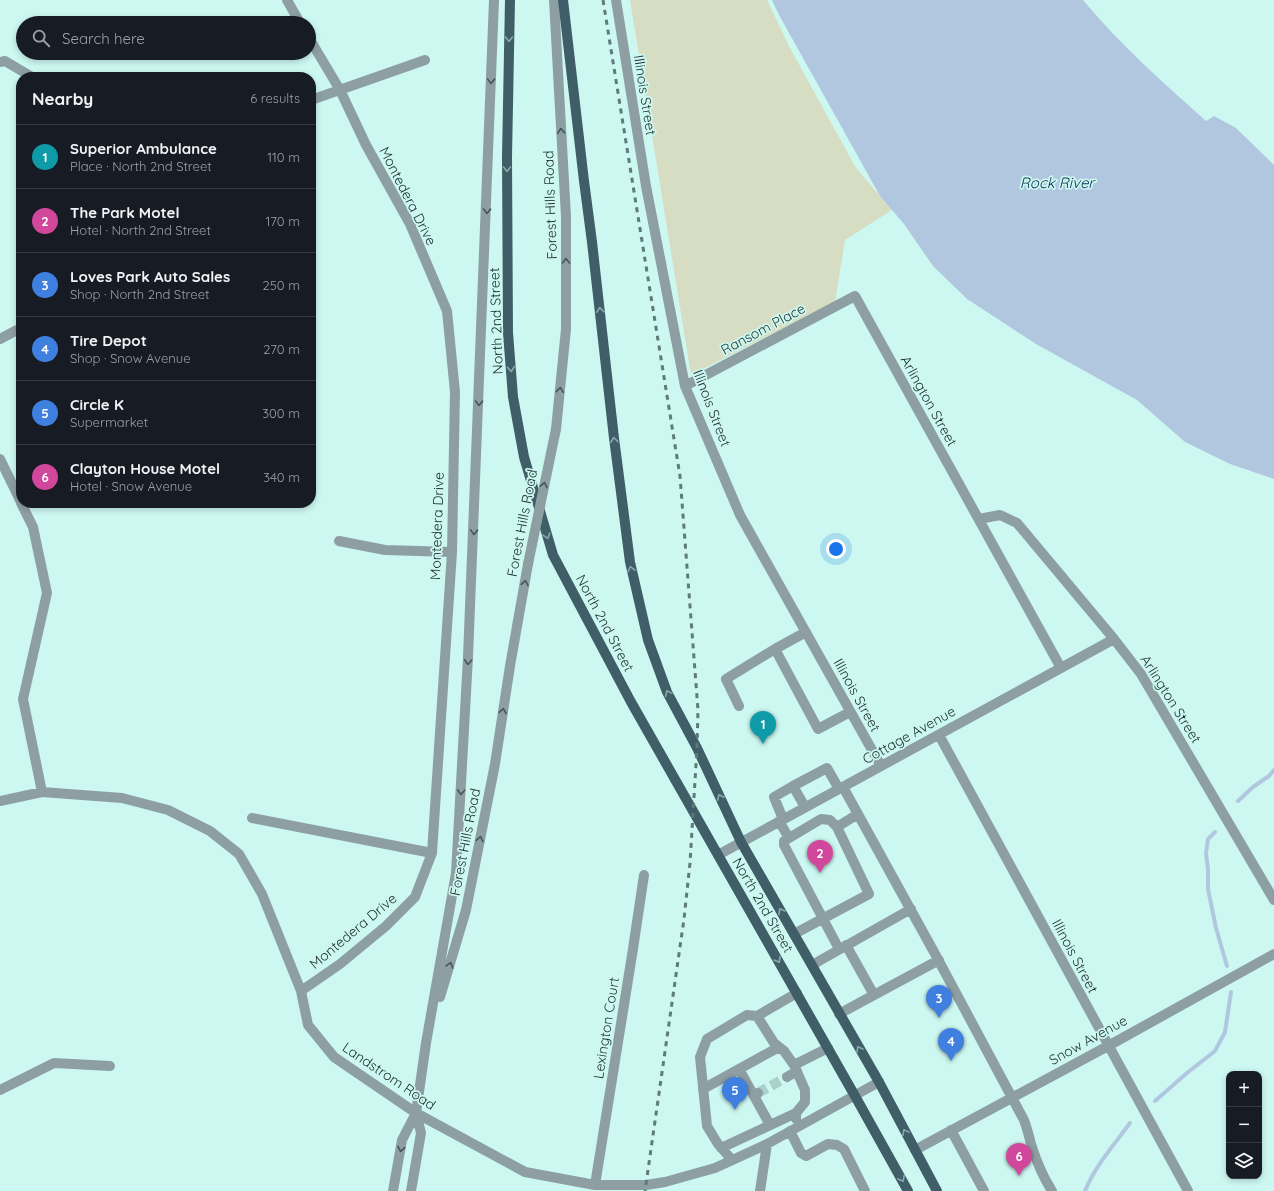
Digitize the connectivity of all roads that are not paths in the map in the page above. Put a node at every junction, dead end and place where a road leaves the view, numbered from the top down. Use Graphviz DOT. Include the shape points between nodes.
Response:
graph roads {
  1 [pos="287,0"];
  2 [pos="494,0"];
  3 [pos="510,0"];
  4 [pos="554,0"];
  5 [pos="563,0"];
  6 [pos="616,0"];
  7 [pos="296,16"];
  8 [pos="316,50"];
  9 [pos="425,60"];
  10 [pos="0,62"];
  11 [pos="24,72"];
  12 [pos="340,90"];
  13 [pos="316,98"];
  14 [pos="855,296"];
  15 [pos="16,331"];
  16 [pos="0,339"];
  17 [pos="685,386"];
  18 [pos="0,460"];
  19 [pos="16,493"];
  20 [pos="23,508"];
  21 [pos="979,520"];
  22 [pos="339,541"];
  23 [pos="452,552"];
  24 [pos="806,632"];
  25 [pos="1114,639"];
  26 [pos="775,649"];
  27 [pos="1061,668"];
  28 [pos="739,706"];
  29 [pos="850,712"];
  30 [pos="939,735"];
  31 [pos="881,766"];
  32 [pos="793,786"];
  33 [pos="841,788"];
  34 [pos="42,792"];
  35 [pos="0,801"];
  36 [pos="805,807"];
  37 [pos="858,814"];
  38 [pos="252,818"];
  39 [pos="781,820"];
  40 [pos="837,826"];
  41 [pos="788,838"];
  42 [pos="741,842"];
  43 [pos="432,853"];
  44 [pos="718,855"];
  45 [pos="644,875"];
  46 [pos="1274,900"];
  47 [pos="910,909"];
  48 [pos="823,919"];
  49 [pos="794,934"];
  50 [pos="842,947"];
  51 [pos="1274,954"];
  52 [pos="938,960"];
  53 [pos="812,965"];
  54 [pos="300,992"];
  55 [pos="797,993"];
  56 [pos="874,995"];
  57 [pos="839,1014"];
  58 [pos="757,1016"];
  59 [pos="426,1043"];
  60 [pos="1108,1046"];
  61 [pos="779,1047"];
  62 [pos="828,1048"];
  63 [pos="110,1066"];
  64 [pos="795,1068"];
  65 [pos="739,1069"];
  66 [pos="787,1077"];
  67 [pos="879,1082"];
  68 [pos="703,1089"];
  69 [pos="0,1090"];
  70 [pos="856,1096"];
  71 [pos="1012,1097"];
  72 [pos="416,1113"];
  73 [pos="796,1113"];
  74 [pos="770,1125"];
  75 [pos="793,1130"];
  76 [pos="951,1130"];
  77 [pos="767,1144"];
  78 [pos="721,1148"];
  79 [pos="915,1150"];
  80 [pos="732,1160"];
  81 [pos="595,1185"];
  82 [pos="393,1191"];
  83 [pos="410,1191"];
  84 [pos="760,1191"];
  85 [pos="866,1191"];
  86 [pos="908,1191"];
  87 [pos="937,1191"];
  88 [pos="984,1191"];
  89 [pos="1052,1191"];
  90 [pos="1188,1191"];
  1 -- 7 [label="street"];
  2 -- 59 [label="street, Forest Hills Road, one-way" via="468,657 456,873"];
  3 -- 44 [label="main road, North 2nd Street, one-way" via="507,157 508,333 513,397 524,457 553,555 631,702"];
  59 -- 4 [label="street, Forest Hills Road, one-way, bridge" via="466,910 528,564 556,429 566,329 566,218"];
  42 -- 5 [label="main road, North 2nd Street, one-way" via="697,748 667,692 648,640 630,562"];
  6 -- 17 [label="street, Illinois Street" via="646,186"];
  8 -- 12 [label="street, Montedera Drive"];
  9 -- 12 [label="street"];
  10 -- 11 [label="street" via="5,61"];
  12 -- 13 [label="street"];
  12 -- 23 [label="street, Montedera Drive" via="366,145 410,224 447,311 455,392"];
  14 -- 17 [label="street, Ransom Place"];
  14 -- 21 [label="street, Arlington Street"];
  15 -- 16 [label="street"];
  17 -- 24 [label="street, Illinois Street" via="740,515"];
  18 -- 19 [label="street"];
  20 -- 34 [label="street" via="32,527 46,593 23,699"];
  21 -- 25 [label="street, Arlington Street" via="1000,515 1017,523"];
  21 -- 27 [label="street, Arlington Street"];
  22 -- 23 [label="street" via="385,550"];
  23 -- 43 [label="street, Montedera Drive"];
  24 -- 26 [label="street"];
  24 -- 29 [label="street, Illinois Street"];
  25 -- 27 [label="street, Cottage Avenue"];
  25 -- 46 [label="street, Arlington Street" via="1141,674"];
  26 -- 28 [label="street" via="726,679"];
  26 -- 29 [label="street" via="818,729"];
  27 -- 30 [label="street, Cottage Avenue"];
  29 -- 31 [label="street, Illinois Street"];
  30 -- 31 [label="street, Cottage Avenue"];
  30 -- 60 [label="street, Illinois Street"];
  31 -- 33 [label="street, Cottage Avenue"];
  32 -- 33 [label="street" via="827,768"];
  32 -- 36 [label="street"];
  32 -- 39 [label="street" via="774,797"];
  33 -- 36 [label="street, Cottage Avenue"];
  33 -- 37 [label="street"];
  34 -- 35 [label="street, Landstrom Road"];
  34 -- 54 [label="street, Landstrom Road" via="122,798 168,810 210,831 239,854 262,894"];
  36 -- 39 [label="street, Cottage Avenue"];
  37 -- 40 [label="street"];
  37 -- 47 [label="street"];
  38 -- 43 [label="street"];
  39 -- 41 [label="street"];
  39 -- 42 [label="street, Cottage Avenue"];
  40 -- 41 [label="street" via="830,820 821,819"];
  40 -- 48 [label="street" via="869,894"];
  41 -- 48 [label="street" via="784,845"];
  42 -- 44 [label="street, Cottage Avenue"];
  49 -- 42 [label="main road, North 2nd Street, one-way"];
  43 -- 54 [label="street, Montedera Drive" via="415,897 386,926"];
  44 -- 55 [label="main road, North 2nd Street, one-way"];
  45 -- 81 [label="street, Lexington Court"];
  47 -- 50 [label="street"];
  47 -- 52 [label="street"];
  48 -- 49 [label="street"];
  48 -- 50 [label="street"];
  49 -- 53 [label="main road, North 2nd Street"];
  50 -- 53 [label="street"];
  50 -- 56 [label="street"];
  51 -- 60 [label="street, Snow Avenue"];
  52 -- 56 [label="street"];
  52 -- 71 [label="street"];
  53 -- 57 [label="main road, North 2nd Street"];
  54 -- 72 [label="street, Landstrom Road" via="308,1025 334,1057"];
  55 -- 58 [label="street"];
  55 -- 62 [label="main road, North 2nd Street"];
  56 -- 57 [label="street"];
  67 -- 57 [label="main road, North 2nd Street, one-way"];
  58 -- 61 [label="street"];
  58 -- 68 [label="street" via="747,1015 707,1039 700,1057"];
  59 -- 72 [label="street, Forest Hills Road"];
  60 -- 71 [label="street, Snow Avenue"];
  60 -- 90 [label="street, Illinois Street"];
  61 -- 64 [label="street"];
  61 -- 65 [label="street"];
  62 -- 64 [label="street"];
  62 -- 70 [label="main road, North 2nd Street"];
  63 -- 69 [label="street" via="54,1063"];
  64 -- 66 [label="street"];
  64 -- 73 [label="street" via="805,1090 805,1102"];
  65 -- 68 [label="street"];
  65 -- 74 [label="street" via="756,1095"];
  67 -- 70 [label="street, Landstrom Road"];
  79 -- 67 [label="main road, North 2nd Street, one-way"];
  68 -- 78 [label="street" via="707,1126"];
  70 -- 75 [label="street, Landstrom Road"];
  70 -- 86 [label="main road, North 2nd Street, one-way"];
  71 -- 76 [label="street, Snow Avenue"];
  71 -- 89 [label="street" via="1029,1131 1037,1161"];
  72 -- 81 [label="street, Landstrom Road" via="525,1172"];
  72 -- 82 [label="street, Forest Hills Road, one-way" via="402,1140"];
  72 -- 83 [label="street, Forest Hills Road" via="421,1133"];
  73 -- 74 [label="street"];
  73 -- 75 [label="street"];
  74 -- 78 [label="street"];
  75 -- 77 [label="street, Landstrom Road"];
  75 -- 85 [label="street" via="801,1153 806,1156 828,1144 844,1149"];
  76 -- 79 [label="street, Snow Avenue"];
  76 -- 88 [label="street"];
  77 -- 80 [label="street, Landstrom Road"];
  77 -- 84 [label="street"];
  78 -- 80 [label="street"];
  79 -- 87 [label="main road, North 2nd Street"];
  80 -- 81 [label="street, Landstrom Road" via="715,1168 665,1182 646,1185"];
}
